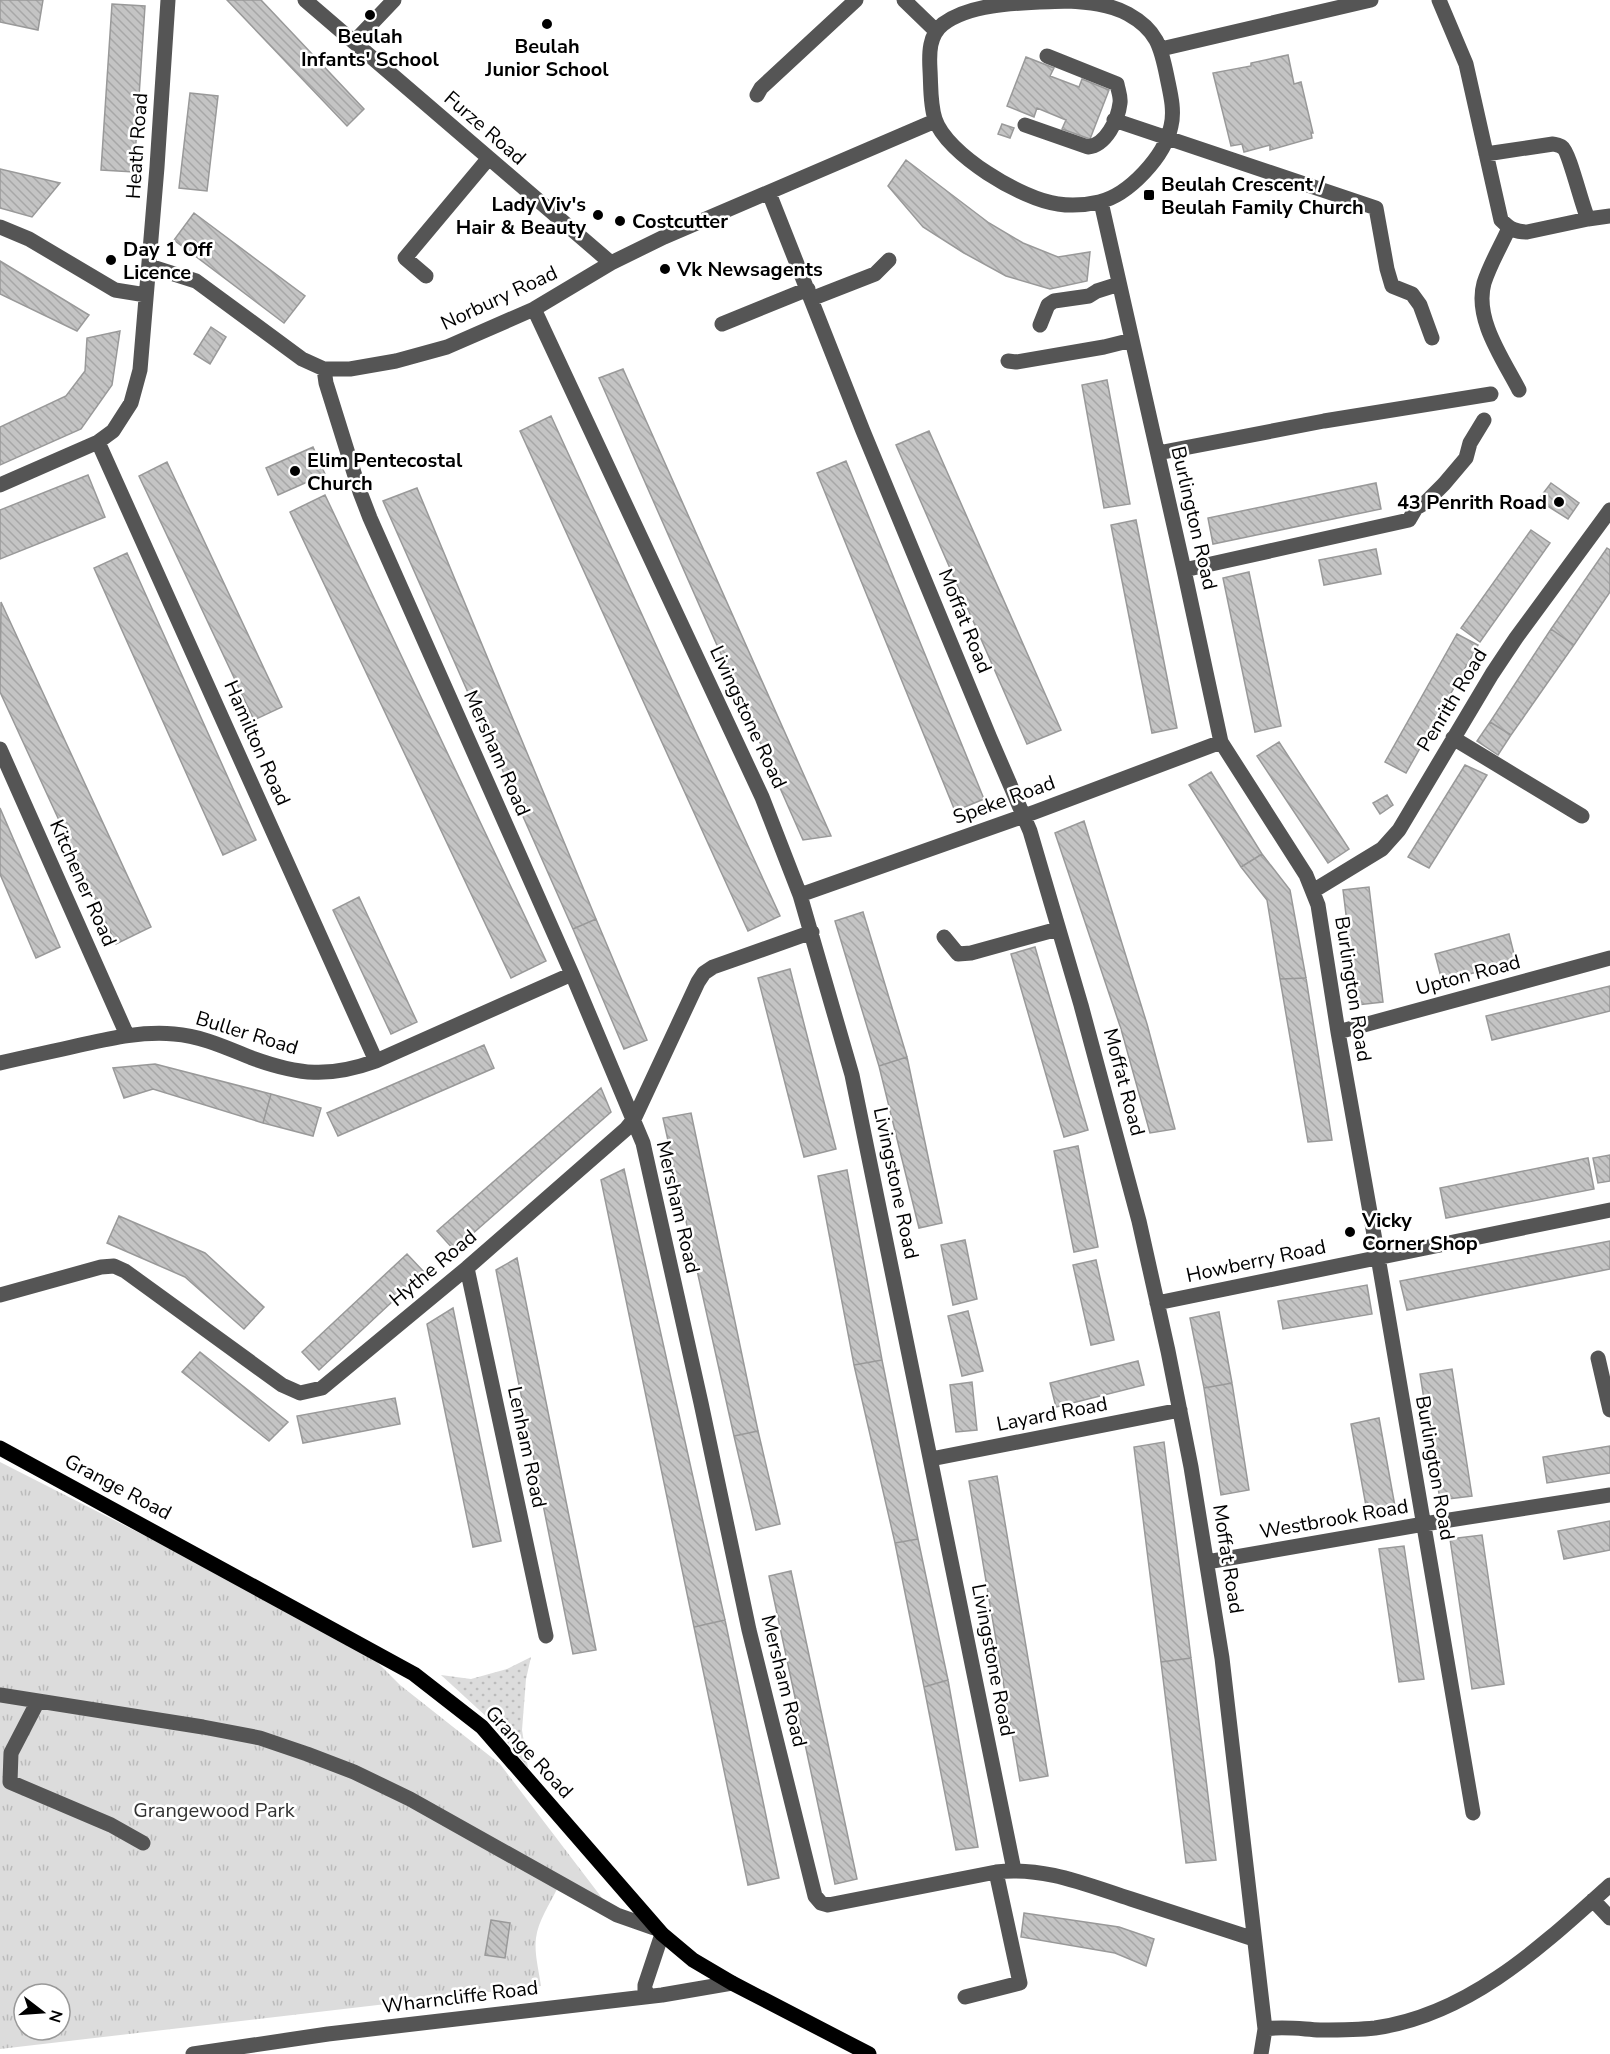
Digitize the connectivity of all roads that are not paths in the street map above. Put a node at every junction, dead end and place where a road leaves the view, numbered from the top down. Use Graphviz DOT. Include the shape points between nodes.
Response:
graph roads {
  1 [pos="168,0"];
  2 [pos="305,0"];
  3 [pos="394,0"];
  4 [pos="856,0"];
  5 [pos="904,0"];
  6 [pos="1303,0"];
  7 [pos="1371,0"];
  8 [pos="1439,0"];
  9 [pos="1308,15"];
  10 [pos="936,31"];
  11 [pos="354,42"];
  12 [pos="1161,49"];
  13 [pos="1047,56"];
  14 [pos="757,95"];
  15 [pos="1114,120"];
  16 [pos="935,121"];
  17 [pos="1025,125"];
  18 [pos="1168,138"];
  19 [pos="1486,154"];
  20 [pos="488,159"];
  21 [pos="769,193"];
  22 [pos="1101,202"];
  23 [pos="1610,216"];
  24 [pos="1588,219"];
  25 [pos="0,227"];
  26 [pos="1509,228"];
  27 [pos="889,260"];
  28 [pos="611,262"];
  29 [pos="149,266"];
  30 [pos="426,276"];
  31 [pos="1119,284"];
  32 [pos="809,294"];
  33 [pos="146,295"];
  34 [pos="534,309"];
  35 [pos="722,324"];
  36 [pos="1040,325"];
  37 [pos="1432,338"];
  38 [pos="1132,340"];
  39 [pos="1008,361"];
  40 [pos="324,369"];
  41 [pos="1519,390"];
  42 [pos="1491,394"];
  43 [pos="1484,420"];
  44 [pos="98,442"];
  45 [pos="1158,453"];
  46 [pos="0,485"];
  47 [pos="1610,510"];
  48 [pos="1184,570"];
  49 [pos="1453,738"];
  50 [pos="1221,742"];
  51 [pos="0,749"];
  52 [pos="1023,815"];
  53 [pos="1582,816"];
  54 [pos="1313,891"];
  55 [pos="800,895"];
  56 [pos="1058,929"];
  57 [pos="812,932"];
  58 [pos="944,937"];
  59 [pos="1610,958"];
  60 [pos="572,974"];
  61 [pos="1338,1032"];
  62 [pos="127,1035"];
  63 [pos="376,1061"];
  64 [pos="0,1063"];
  65 [pos="634,1119"];
  66 [pos="1610,1210"];
  67 [pos="1378,1257"];
  68 [pos="467,1268"];
  69 [pos="0,1295"];
  70 [pos="1157,1303"];
  71 [pos="1598,1358"];
  72 [pos="1180,1410"];
  73 [pos="1610,1410"];
  74 [pos="0,1448"];
  75 [pos="931,1459"];
  76 [pos="1610,1495"];
  77 [pos="1424,1524"];
  78 [pos="1208,1563"];
  79 [pos="546,1636"];
  80 [pos="0,1695"];
  81 [pos="38,1701"];
  82 [pos="1473,1813"];
  83 [pos="143,1843"];
  84 [pos="1014,1870"];
  85 [pos="996,1872"];
  86 [pos="1610,1885"];
  87 [pos="1593,1900"];
  88 [pos="1610,1918"];
  89 [pos="658,1931"];
  90 [pos="1254,1939"];
  91 [pos="732,1983"];
  92 [pos="645,1997"];
  93 [pos="965,1997"];
  94 [pos="1265,2029"];
  95 [pos="193,2054"];
  96 [pos="868,2054"];
  97 [pos="1261,2054"];
  1 -- 29 [label="street, Heath Road"];
  2 -- 11 [label="street, Furze Road"];
  3 -- 11 [label="street"];
  4 -- 14 [label="street"];
  5 -- 10 [label="street"];
  6 -- 9 [label="street"];
  7 -- 9 [label="street"];
  8 -- 19 [label="street" via="1466,64"];
  9 -- 12 [label="street"];
  10 -- 12 [label="street" via="954,17 991,7 1067,1 1110,7 1128,14 1153,35"];
  10 -- 16 [label="street" via="930,46"];
  11 -- 20 [label="street, Furze Road"];
  12 -- 18 [label="street" via="1172,113"];
  13 -- 15 [label="street" via="1117,84 1120,102"];
  15 -- 17 [label="street" via="1106,137 1088,147"];
  15 -- 18 [label="street"];
  16 -- 21 [label="street, Norbury Road"];
  16 -- 22 [label="street" via="953,144 989,175 1013,189 1058,204"];
  18 -- 22 [label="street" via="1140,177"];
  18 -- 37 [label="street" via="1376,208 1392,286 1412,294"];
  19 -- 24 [label="street" via="1562,146 1568,153"];
  19 -- 26 [label="street" via="1501,220"];
  20 -- 28 [label="street, Furze Road"];
  20 -- 30 [label="street" via="405,258"];
  21 -- 28 [label="street, Norbury Road"];
  21 -- 32 [label="street, Moffat Road"];
  22 -- 31 [label="street, Burlington Road"];
  23 -- 24 [label="street"];
  24 -- 26 [label="street" via="1527,232"];
  25 -- 33 [label="street" via="115,290"];
  26 -- 41 [label="street" via="1485,280 1482,300 1485,319"];
  27 -- 32 [label="street" via="875,274"];
  28 -- 34 [label="street, Norbury Road"];
  29 -- 33 [label="street, Heath Road"];
  29 -- 40 [label="street, Norbury Road" via="196,281 302,359"];
  31 -- 36 [label="street" via="1048,305"];
  31 -- 38 [label="street, Burlington Road"];
  32 -- 35 [label="street"];
  32 -- 52 [label="street, Moffat Road"];
  33 -- 44 [label="street, Heath Road" via="140,370 132,403 113,431"];
  34 -- 40 [label="street, Norbury Road" via="424,354 350,369"];
  34 -- 55 [label="street, Livingstone Road" via="762,797"];
  38 -- 39 [label="street"];
  38 -- 45 [label="street, Burlington Road"];
  40 -- 60 [label="street, Mersham Road" via="360,492"];
  42 -- 45 [label="street"];
  43 -- 48 [label="street" via="1466,458 1409,520"];
  44 -- 46 [label="street, Heath Road"];
  44 -- 63 [label="street, Hamilton Road"];
  45 -- 48 [label="street, Burlington Road"];
  47 -- 49 [label="street, Penrith Road" via="1516,638"];
  48 -- 50 [label="street, Burlington Road"];
  49 -- 53 [label="street"];
  49 -- 54 [label="street, Penrith Road" via="1391,840"];
  50 -- 52 [label="street, Speke Road"];
  50 -- 54 [label="street, Burlington Road"];
  51 -- 62 [label="street, Kitchener Road"];
  52 -- 55 [label="street, Speke Road"];
  52 -- 56 [label="street, Moffat Road"];
  54 -- 61 [label="street, Burlington Road"];
  55 -- 57 [label="street, Livingstone Road"];
  56 -- 58 [label="street" via="958,954"];
  56 -- 70 [label="street, Moffat Road" via="1139,1221"];
  57 -- 65 [label="street, Hythe Road" via="704,973"];
  57 -- 75 [label="street, Livingstone Road" via="852,1075"];
  59 -- 61 [label="street, Upton Road"];
  60 -- 63 [label="street, Buller Road"];
  60 -- 65 [label="street, Mersham Road"];
  61 -- 67 [label="street, Burlington Road"];
  62 -- 63 [label="street, Buller Road" via="198,1037 252,1058 305,1072 352,1070"];
  62 -- 64 [label="street, Buller Road"];
  65 -- 68 [label="street, Hythe Road" via="612,1143"];
  65 -- 85 [label="street, Mersham Road" via="643,1143 749,1630 815,1896 828,1905"];
  66 -- 67 [label="street, Howberry Road"];
  67 -- 70 [label="street, Howberry Road"];
  67 -- 77 [label="street, Burlington Road"];
  68 -- 69 [label="street, Hythe Road" via="322,1388 300,1393 282,1385 114,1266"];
  68 -- 79 [label="street, Lenham Road"];
  70 -- 72 [label="street, Moffat Road"];
  71 -- 73 [label="street"];
  72 -- 75 [label="street, Layard Road"];
  72 -- 78 [label="street, Moffat Road"];
  74 -- 89 [label="main road, Grange Road" via="414,1674 482,1727"];
  75 -- 84 [label="street, Livingstone Road"];
  76 -- 77 [label="street, Westbrook Road"];
  77 -- 78 [label="street, Westbrook Road"];
  77 -- 82 [label="street, Burlington Road"];
  78 -- 90 [label="street, Moffat Road"];
  80 -- 81 [label="street"];
  81 -- 83 [label="street" via="11,1753 10,1782 111,1825"];
  81 -- 89 [label="street" via="210,1728 260,1738 307,1754 410,1800 617,1915"];
  84 -- 85 [label="street, Mersham Road"];
  84 -- 90 [label="street" via="1070,1879"];
  85 -- 93 [label="street" via="1020,1983"];
  86 -- 87 [label="street"];
  87 -- 88 [label="street"];
  87 -- 94 [label="street" via="1501,1976 1426,2014 1400,2024 1372,2028"];
  89 -- 91 [label="main road, Grange Road" via="693,1960"];
  89 -- 92 [label="street"];
  90 -- 94 [label="street, Moffat Road"];
  91 -- 92 [label="street, Wharncliffe Road"];
  91 -- 96 [label="main road, Grange Road"];
  92 -- 95 [label="street, Wharncliffe Road"];
  94 -- 97 [label="street, Moffat Road"];
}
